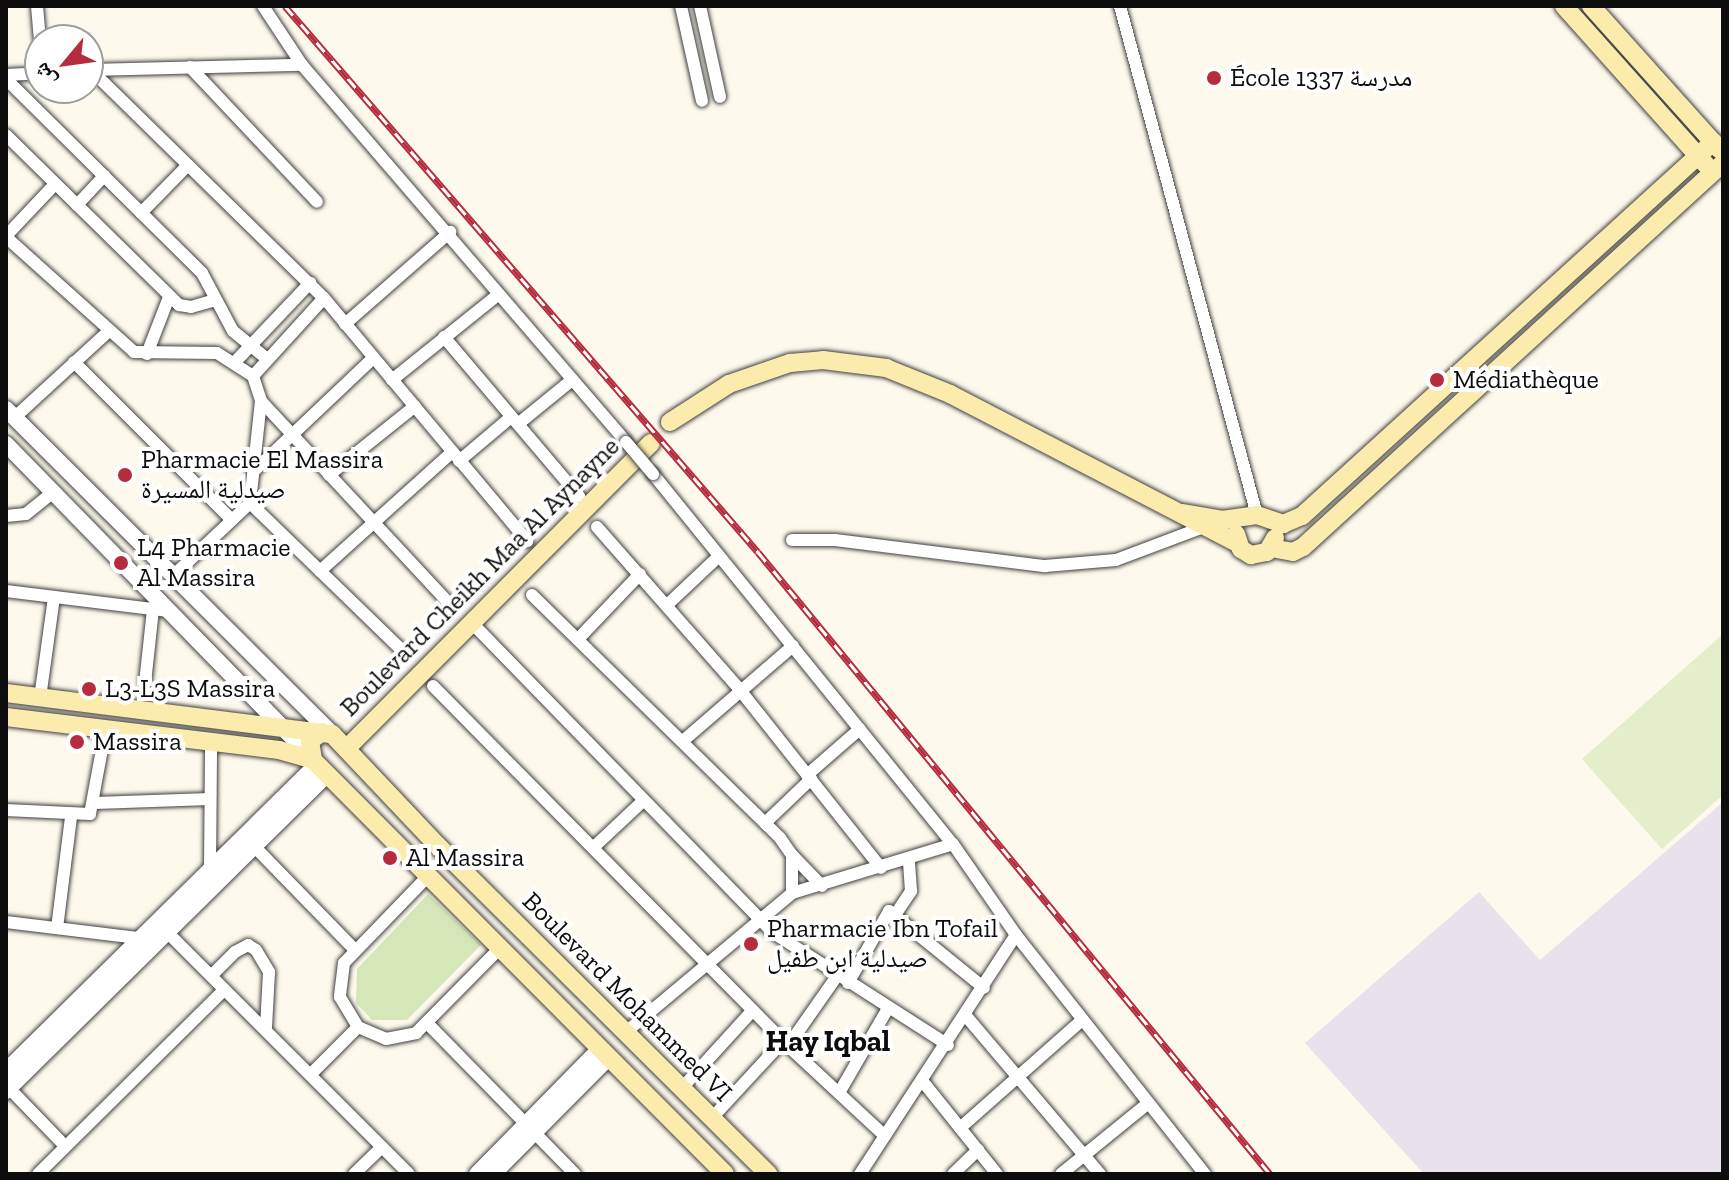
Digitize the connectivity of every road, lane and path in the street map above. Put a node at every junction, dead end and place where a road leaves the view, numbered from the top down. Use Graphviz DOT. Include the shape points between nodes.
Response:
graph roads {
  1 [pos="263,6"];
  2 [pos="681,6"];
  3 [pos="700,6"];
  4 [pos="1120,6"];
  5 [pos="1564,6"];
  6 [pos="1591,6"];
  7 [pos="302,65"];
  8 [pos="190,67"];
  9 [pos="104,70"];
  10 [pos="6,77"];
  11 [pos="104,84"];
  12 [pos="720,97"];
  13 [pos="702,101"];
  14 [pos="6,135"];
  15 [pos="1720,145"];
  16 [pos="1698,156"];
  17 [pos="188,165"];
  18 [pos="1720,171"];
  19 [pos="104,176"];
  20 [pos="55,184"];
  21 [pos="317,202"];
  22 [pos="77,205"];
  23 [pos="141,213"];
  24 [pos="450,232"];
  25 [pos="6,236"];
  26 [pos="310,283"];
  27 [pos="499,294"];
  28 [pos="169,297"];
  29 [pos="324,298"];
  30 [pos="215,300"];
  31 [pos="345,324"];
  32 [pos="108,332"];
  33 [pos="444,337"];
  34 [pos="249,345"];
  35 [pos="147,354"];
  36 [pos="267,359"];
  37 [pos="372,359"];
  38 [pos="236,361"];
  39 [pos="74,362"];
  40 [pos="253,376"];
  41 [pos="1455,378"];
  42 [pos="392,380"];
  43 [pos="572,380"];
  44 [pos="1471,395"];
  45 [pos="261,401"];
  46 [pos="415,406"];
  47 [pos="10,413"];
  48 [pos="515,420"];
  49 [pos="670,422"];
  50 [pos="292,433"];
  51 [pos="651,443"];
  52 [pos="6,444"];
  53 [pos="456,457"];
  54 [pos="254,471"];
  55 [pos="329,475"];
  56 [pos="53,492"];
  57 [pos="579,496"];
  58 [pos="1322,499"];
  59 [pos="250,503"];
  60 [pos="1183,513"];
  61 [pos="6,516"];
  62 [pos="1337,516"];
  63 [pos="232,520"];
  64 [pos="1257,520"];
  65 [pos="372,522"];
  66 [pos="120,523"];
  67 [pos="1206,526"];
  68 [pos="597,527"];
  69 [pos="792,540"];
  70 [pos="101,541"];
  71 [pos="527,541"];
  72 [pos="1237,543"];
  73 [pos="1271,548"];
  74 [pos="719,556"];
  75 [pos="320,571"];
  76 [pos="640,574"];
  77 [pos="173,576"];
  78 [pos="6,591"];
  79 [pos="532,595"];
  80 [pos="54,597"];
  81 [pos="446,600"];
  82 [pos="667,605"];
  83 [pos="161,610"];
  84 [pos="208,612"];
  85 [pos="471,622"];
  86 [pos="190,630"];
  87 [pos="580,637"];
  88 [pos="793,646"];
  89 [pos="405,653"];
  90 [pos="145,683"];
  91 [pos="433,686"];
  92 [pos="740,690"];
  93 [pos="6,693"];
  94 [pos="40,698"];
  95 [pos="6,717"];
  96 [pos="286,729"];
  97 [pos="860,729"];
  98 [pos="105,733"];
  99 [pos="327,733"];
  100 [pos="684,740"];
  101 [pos="211,745"];
  102 [pos="349,750"];
  103 [pos="319,766"];
  104 [pos="809,777"];
  105 [pos="210,799"];
  106 [pos="643,801"];
  107 [pos="95,803"];
  108 [pos="6,810"];
  109 [pos="71,817"];
  110 [pos="765,823"];
  111 [pos="249,840"];
  112 [pos="953,844"];
  113 [pos="595,846"];
  114 [pos="792,855"];
  115 [pos="909,859"];
  116 [pos="210,868"];
  117 [pos="881,868"];
  118 [pos="430,874"];
  119 [pos="822,886"];
  120 [pos="792,893"];
  121 [pos="895,915"];
  122 [pos="758,919"];
  123 [pos="6,922"];
  124 [pos="57,928"];
  125 [pos="154,933"];
  126 [pos="1016,935"];
  127 [pos="502,946"];
  128 [pos="354,949"];
  129 [pos="709,965"];
  130 [pos="211,976"];
  131 [pos="842,979"];
  132 [pos="984,988"];
  133 [pos="224,990"];
  134 [pos="888,1008"];
  135 [pos="753,1010"];
  136 [pos="966,1016"];
  137 [pos="1082,1020"];
  138 [pos="428,1024"];
  139 [pos="266,1027"];
  140 [pos="358,1027"];
  141 [pos="626,1032"];
  142 [pos="786,1043"];
  143 [pos="948,1045"];
  144 [pos="604,1054"];
  145 [pos="311,1074"];
  146 [pos="1017,1075"];
  147 [pos="924,1083"];
  148 [pos="7,1084"];
  149 [pos="682,1088"];
  150 [pos="839,1093"];
  151 [pos="1147,1104"];
  152 [pos="712,1118"];
  153 [pos="960,1128"];
  154 [pos="531,1129"];
  155 [pos="885,1136"];
  156 [pos="64,1145"];
  157 [pos="382,1147"];
  158 [pos="978,1150"];
  159 [pos="1085,1154"];
  160 [pos="864,1169"];
  161 [pos="38,1174"];
  162 [pos="354,1174"];
  163 [pos="409,1174"];
  164 [pos="477,1174"];
  165 [pos="493,1174"];
  166 [pos="575,1174"];
  167 [pos="725,1174"];
  168 [pos="768,1174"];
  169 [pos="879,1174"];
  170 [pos="953,1174"];
  171 [pos="997,1174"];
  172 [pos="1061,1174"];
  173 [pos="1100,1174"];
  174 [pos="1205,1174"];
  1 -- 7 [label="street"];
  2 -- 13 [label="street"];
  3 -- 12 [label="street"];
  4 -- 64 [label="street"];
  5 -- 16 [label="main road"];
  6 -- 15 [label="main road"];
  7 -- 8 [label="street"];
  7 -- 24 [label="street"];
  8 -- 9 [label="street"];
  8 -- 21 [label="street"];
  10 -- 19 [label="street"];
  11 -- 17 [label="street"];
  14 -- 20 [label="street"];
  15 -- 16 [label="main road"];
  16 -- 18 [label="main road"];
  16 -- 41 [label="main road"];
  17 -- 23 [label="street"];
  17 -- 26 [label="street"];
  18 -- 44 [label="main road"];
  19 -- 22 [label="street"];
  19 -- 23 [label="street"];
  20 -- 22 [label="street"];
  20 -- 25 [label="street"];
  22 -- 28 [label="street"];
  23 -- 30 [label="street" via="202,273"];
  24 -- 27 [label="street"];
  24 -- 31 [label="street"];
  25 -- 32 [label="street"];
  26 -- 29 [label="street"];
  26 -- 34 [label="street"];
  27 -- 33 [label="street"];
  27 -- 43 [label="street"];
  28 -- 30 [label="street" via="191,307"];
  28 -- 35 [label="street"];
  29 -- 31 [label="street"];
  29 -- 36 [label="street"];
  30 -- 34 [label="street" via="233,331"];
  31 -- 37 [label="street"];
  32 -- 35 [label="street"];
  32 -- 39 [label="street"];
  33 -- 42 [label="street"];
  33 -- 48 [label="street"];
  34 -- 36 [label="street"];
  34 -- 38 [label="street"];
  35 -- 38 [label="street" via="217,353"];
  36 -- 40 [label="street"];
  37 -- 42 [label="street"];
  37 -- 50 [label="street"];
  38 -- 40 [label="street"];
  39 -- 47 [label="street"];
  39 -- 63 [label="street"];
  40 -- 45 [label="street"];
  41 -- 44 [label="main road"];
  41 -- 58 [label="main road"];
  42 -- 46 [label="street"];
  43 -- 48 [label="street"];
  43 -- 74 [label="street, bridge" via="711,539"];
  44 -- 62 [label="main road"];
  45 -- 50 [label="street"];
  45 -- 54 [label="street"];
  46 -- 53 [label="street"];
  46 -- 55 [label="street"];
  47 -- 66 [label="street"];
  48 -- 53 [label="street"];
  48 -- 57 [label="street"];
  49 -- 60 [label="main road" via="697,401 759,371 823,360 855,362 920,379"];
  50 -- 54 [label="street"];
  50 -- 55 [label="street"];
  51 -- 85 [label="main road, Boulevard Cheikh Maa Al Aynayne"];
  52 -- 56 [label="street, Boulevard Mohammed VI"];
  53 -- 65 [label="street"];
  53 -- 71 [label="street"];
  54 -- 59 [label="street"];
  55 -- 65 [label="street"];
  56 -- 61 [label="street" via="26,514"];
  56 -- 70 [label="street, Boulevard Mohammed VI"];
  58 -- 62 [label="main road"];
  58 -- 64 [label="main road" via="1293,522"];
  59 -- 63 [label="street"];
  59 -- 75 [label="street"];
  60 -- 64 [label="main road"];
  60 -- 67 [label="main road"];
  62 -- 73 [label="main road" via="1293,552"];
  63 -- 77 [label="street"];
  64 -- 72 [label="main road"];
  64 -- 73 [label="main road"];
  65 -- 75 [label="street"];
  65 -- 81 [label="street"];
  66 -- 70 [label="street"];
  66 -- 77 [label="street"];
  67 -- 69 [label="street" via="1116,560 1057,566"];
  67 -- 72 [label="main road"];
  68 -- 76 [label="street"];
  70 -- 83 [label="street, Boulevard Mohammed VI"];
  72 -- 73 [label="main road" via="1251,555"];
  74 -- 82 [label="street"];
  74 -- 88 [label="street"];
  75 -- 89 [label="street"];
  76 -- 82 [label="street"];
  76 -- 87 [label="street"];
  77 -- 84 [label="street"];
  78 -- 80 [label="street"];
  79 -- 87 [label="street"];
  80 -- 83 [label="street"];
  80 -- 94 [label="street"];
  82 -- 92 [label="street"];
  83 -- 86 [label="street, Boulevard Mohammed VI"];
  83 -- 90 [label="street"];
  84 -- 86 [label="street"];
  84 -- 99 [label="street"];
  85 -- 102 [label="main road, Boulevard Cheikh Maa Al Aynayne"];
  85 -- 106 [label="street"];
  86 -- 96 [label="street, Boulevard Mohammed VI"];
  87 -- 100 [label="street"];
  88 -- 92 [label="street"];
  88 -- 97 [label="street"];
  91 -- 113 [label="street"];
  92 -- 100 [label="street"];
  92 -- 104 [label="street"];
  93 -- 94 [label="main road, Boulevard Cheikh Maa Al Aynayne"];
  94 -- 96 [label="main road, Boulevard Cheikh Maa Al Aynayne"];
  95 -- 98 [label="main road"];
  96 -- 99 [label="main road, Boulevard Cheikh Maa Al Aynayne"];
  96 -- 103 [label="street, Boulevard Mohammed VI"];
  97 -- 104 [label="street"];
  97 -- 112 [label="street"];
  98 -- 101 [label="main road"];
  98 -- 107 [label="street"];
  99 -- 102 [label="main road, Boulevard Mohammed VI"];
  99 -- 103 [label="main road" via="310,741"];
  100 -- 110 [label="street"];
  101 -- 103 [label="main road" via="279,750"];
  101 -- 105 [label="street"];
  102 -- 103 [label="main road, Boulevard Cheikh Maa Al Aynayne" via="348,772"];
  102 -- 141 [label="main road, Boulevard Mohammed VI"];
  103 -- 111 [label="street"];
  103 -- 118 [label="main road, Boulevard Mohammed VI"];
  104 -- 110 [label="street"];
  104 -- 117 [label="street"];
  105 -- 107 [label="street"];
  105 -- 116 [label="street"];
  106 -- 113 [label="street"];
  106 -- 122 [label="street"];
  107 -- 109 [label="street" via="90,814"];
  108 -- 109 [label="street"];
  109 -- 124 [label="street"];
  110 -- 114 [label="street"];
  111 -- 116 [label="street"];
  111 -- 125 [label="street"];
  111 -- 128 [label="street"];
  112 -- 115 [label="street"];
  112 -- 126 [label="street"];
  113 -- 129 [label="street"];
  114 -- 119 [label="street"];
  114 -- 120 [label="street"];
  115 -- 117 [label="street"];
  115 -- 121 [label="street" via="911,891"];
  116 -- 125 [label="street"];
  117 -- 119 [label="street"];
  118 -- 127 [label="main road, Boulevard Mohammed VI"];
  118 -- 128 [label="street"];
  119 -- 120 [label="street"];
  120 -- 122 [label="street"];
  121 -- 131 [label="street" via="889,912"];
  121 -- 132 [label="street"];
  122 -- 129 [label="street"];
  122 -- 131 [label="street"];
  123 -- 124 [label="street"];
  124 -- 125 [label="street"];
  125 -- 130 [label="street"];
  125 -- 148 [label="street"];
  126 -- 132 [label="street"];
  126 -- 137 [label="street"];
  127 -- 138 [label="street"];
  127 -- 144 [label="main road, Boulevard Mohammed VI"];
  128 -- 140 [label="street" via="339,980 346,1014"];
  129 -- 135 [label="street"];
  129 -- 141 [label="street"];
  130 -- 133 [label="street"];
  130 -- 139 [label="street" via="235,952 248,945 256,950 269,972"];
  131 -- 134 [label="street"];
  131 -- 142 [label="street"];
  132 -- 136 [label="street"];
  133 -- 139 [label="street"];
  133 -- 156 [label="street"];
  134 -- 143 [label="street"];
  134 -- 150 [label="street"];
  135 -- 142 [label="street"];
  135 -- 149 [label="street"];
  136 -- 143 [label="street"];
  136 -- 146 [label="street"];
  137 -- 146 [label="street"];
  137 -- 151 [label="street"];
  138 -- 140 [label="street" via="416,1033 386,1039"];
  138 -- 154 [label="street"];
  139 -- 145 [label="street"];
  140 -- 145 [label="street"];
  141 -- 149 [label="main road, Boulevard Mohammed VI"];
  142 -- 150 [label="street"];
  142 -- 152 [label="street"];
  143 -- 147 [label="street"];
  144 -- 154 [label="street"];
  144 -- 167 [label="main road, Boulevard Mohammed VI"];
  145 -- 157 [label="street"];
  146 -- 153 [label="street"];
  146 -- 159 [label="street"];
  147 -- 153 [label="street"];
  147 -- 155 [label="street"];
  148 -- 156 [label="street"];
  149 -- 152 [label="main road, Boulevard Mohammed VI"];
  150 -- 155 [label="street"];
  151 -- 159 [label="street"];
  151 -- 174 [label="street"];
  152 -- 168 [label="main road, Boulevard Mohammed VI"];
  153 -- 158 [label="street"];
  154 -- 164 [label="street"];
  154 -- 165 [label="street"];
  154 -- 166 [label="street"];
  155 -- 160 [label="street"];
  156 -- 161 [label="street"];
  157 -- 162 [label="street"];
  157 -- 163 [label="street"];
  158 -- 170 [label="street"];
  158 -- 171 [label="street"];
  159 -- 172 [label="street"];
  159 -- 173 [label="street"];
  160 -- 169 [label="street"];
}
